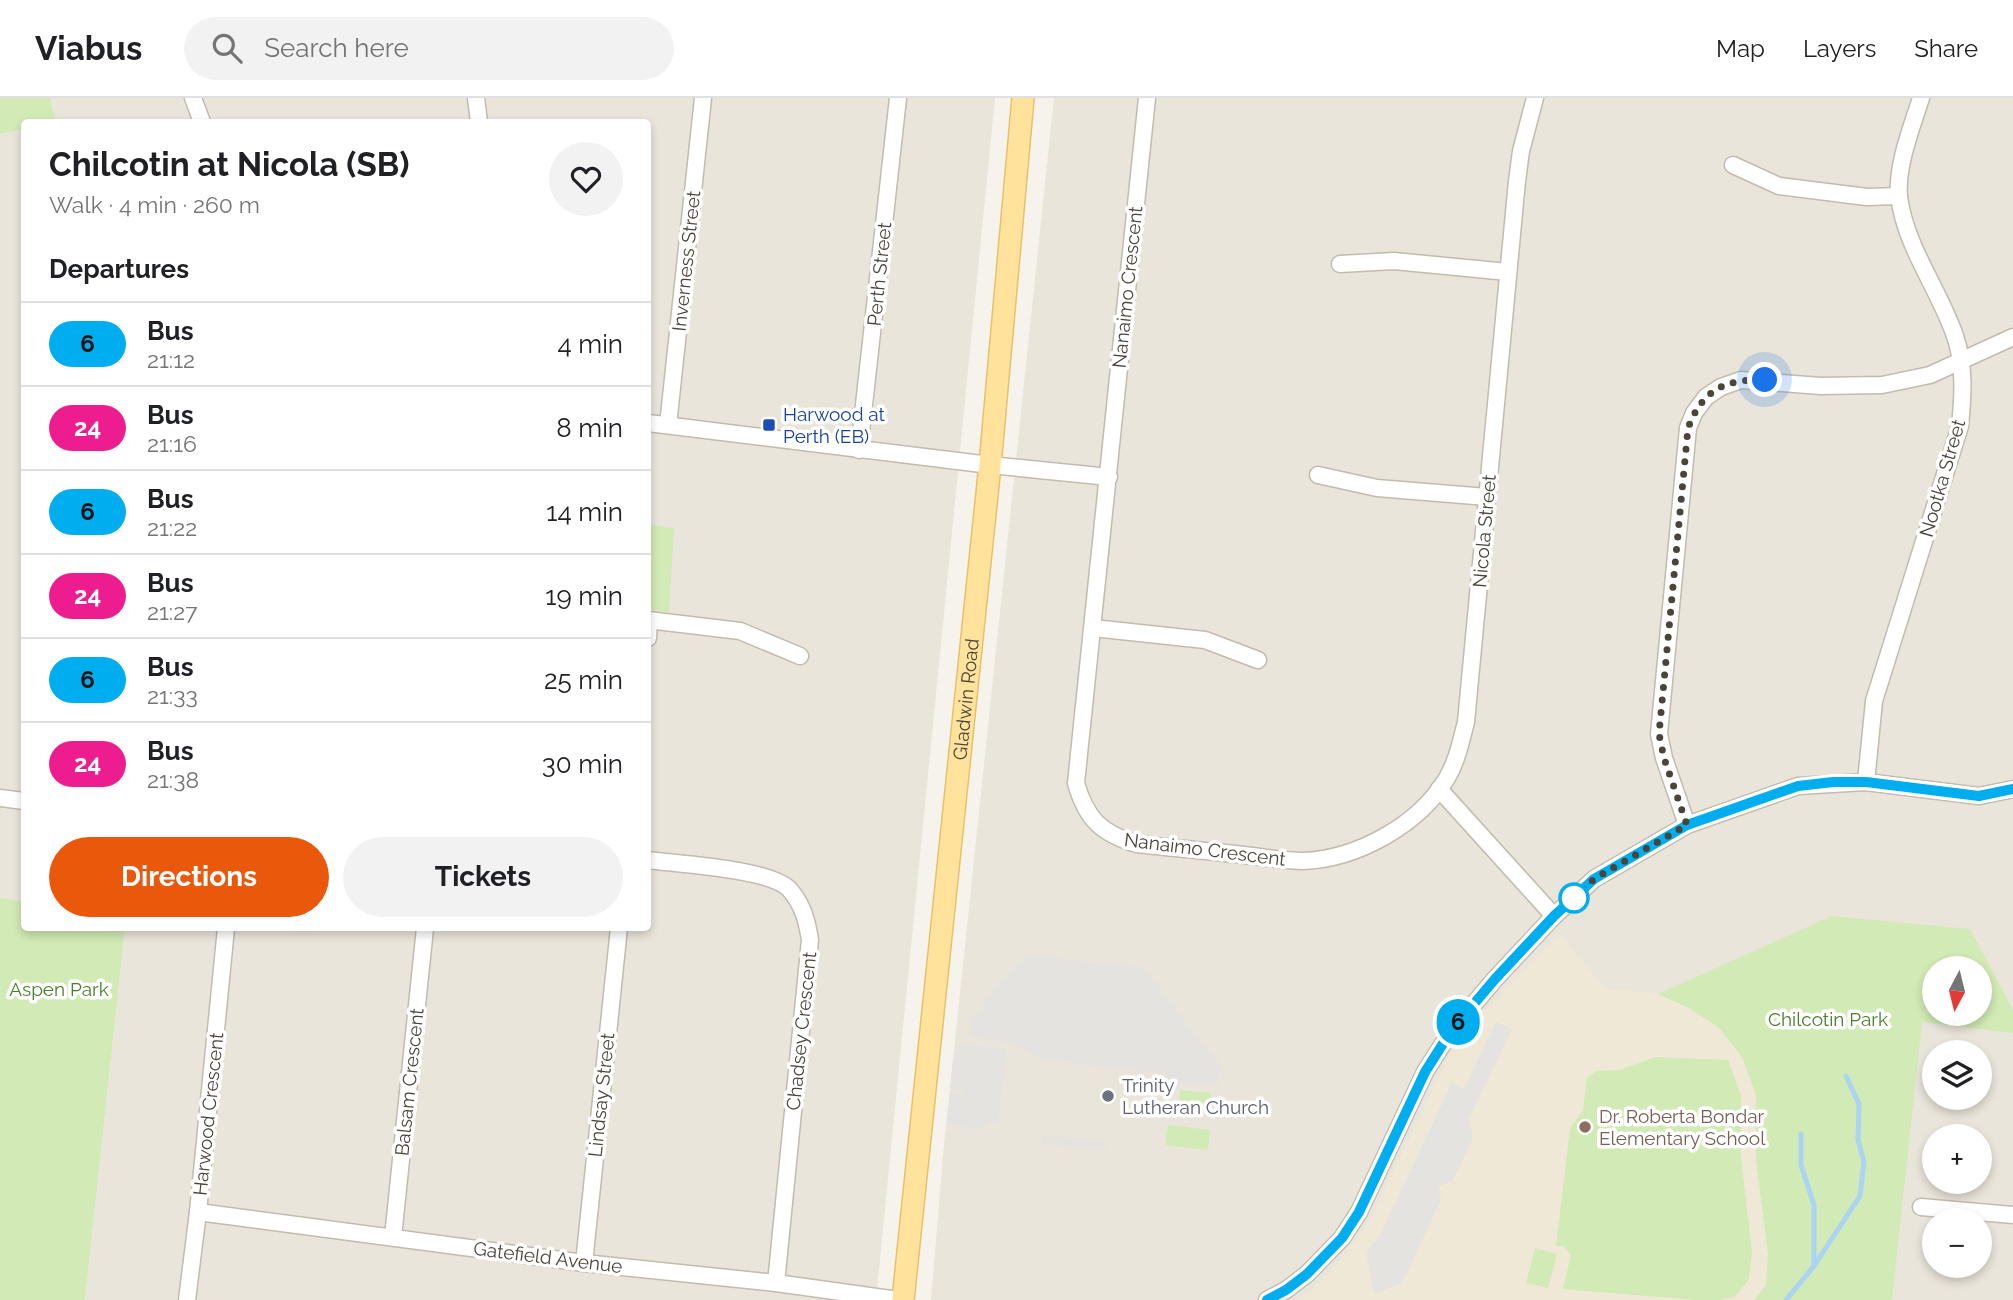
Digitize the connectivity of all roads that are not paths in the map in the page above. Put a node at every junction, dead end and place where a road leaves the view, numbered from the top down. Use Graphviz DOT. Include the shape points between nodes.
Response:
graph roads {
  1 [pos="193,98"];
  2 [pos="476,98"];
  3 [pos="703,98"];
  4 [pos="898,98"];
  5 [pos="1023,98"];
  6 [pos="1147,98"];
  7 [pos="1535,98"];
  8 [pos="1922,98"];
  9 [pos="201,119"];
  10 [pos="479,119"];
  11 [pos="1733,164"];
  12 [pos="1899,196"];
  13 [pos="1340,264"];
  14 [pos="1508,272"];
  15 [pos="2013,337"];
  16 [pos="1961,362"];
  17 [pos="651,423"];
  18 [pos="668,425"];
  19 [pos="859,450"];
  20 [pos="989,465"];
  21 [pos="1318,475"];
  22 [pos="1109,477"];
  23 [pos="1487,497"];
  24 [pos="651,620"];
  25 [pos="1093,628"];
  26 [pos="800,656"];
  27 [pos="1258,660"];
  28 [pos="1866,782"];
  29 [pos="1439,789"];
  30 [pos="2013,789"];
  31 [pos="0,799"];
  32 [pos="21,801"];
  33 [pos="1687,825"];
  34 [pos="651,860"];
  35 [pos="1554,916"];
  36 [pos="226,931"];
  37 [pos="425,931"];
  38 [pos="619,931"];
  39 [pos="1921,1207"];
  40 [pos="198,1212"];
  41 [pos="2013,1215"];
  42 [pos="393,1237"];
  43 [pos="584,1263"];
  44 [pos="775,1283"];
  45 [pos="187,1300"];
  46 [pos="901,1300"];
  47 [pos="1267,1300"];
  1 -- 9 [label="street"];
  2 -- 10 [label="street"];
  3 -- 18 [label="street, Inverness Street"];
  4 -- 19 [label="street, Perth Street"];
  5 -- 20 [label="main road, Gladwin Road"];
  6 -- 22 [label="street, Nanaimo Crescent"];
  7 -- 14 [label="street, Nicola Street" via="1521,151"];
  8 -- 12 [label="street, Nootka Street" via="1905,149"];
  11 -- 12 [label="street" via="1779,186 1867,197"];
  12 -- 16 [label="street, Nootka Street" via="1912,243 1955,337"];
  13 -- 14 [label="street" via="1394,261"];
  14 -- 23 [label="street, Nicola Street"];
  15 -- 16 [label="street"];
  16 -- 28 [label="street, Nootka Street" via="1960,426 1874,701"];
  16 -- 33 [label="street" via="1930,375 1849,387 1741,380 1706,397 1694,413 1688,428 1659,734"];
  17 -- 18 [label="street"];
  18 -- 19 [label="street"];
  19 -- 20 [label="street"];
  20 -- 22 [label="street"];
  20 -- 46 [label="main road, Gladwin Road"];
  21 -- 23 [label="street" via="1377,488"];
  22 -- 25 [label="street, Nanaimo Crescent"];
  23 -- 29 [label="street, Nicola Street" via="1466,722 1454,762"];
  24 -- 26 [label="street" via="740,631"];
  25 -- 27 [label="street" via="1205,640"];
  25 -- 29 [label="street, Nanaimo Crescent" via="1076,783 1082,804 1115,838 1303,861 1324,858 1376,841 1418,811"];
  28 -- 30 [label="street" via="1979,796"];
  28 -- 33 [label="street" via="1798,786"];
  29 -- 35 [label="street"];
  31 -- 32 [label="street"];
  33 -- 35 [label="street" via="1594,879"];
  34 -- 44 [label="street, Chadsey Crescent" via="765,876 789,887 805,913 810,940"];
  35 -- 47 [label="street" via="1467,1010 1436,1052 1342,1238 1307,1274"];
  36 -- 40 [label="street, Harwood Crescent"];
  37 -- 42 [label="street, Balsam Crescent"];
  38 -- 43 [label="street, Lindsay Street"];
  39 -- 41 [label="street"];
  40 -- 42 [label="street, Gatefield Avenue"];
  40 -- 45 [label="street, Harwood Crescent"];
  42 -- 43 [label="street, Gatefield Avenue"];
  43 -- 44 [label="street, Gatefield Avenue"];
  44 -- 46 [label="street, Gatefield Avenue"];
}
